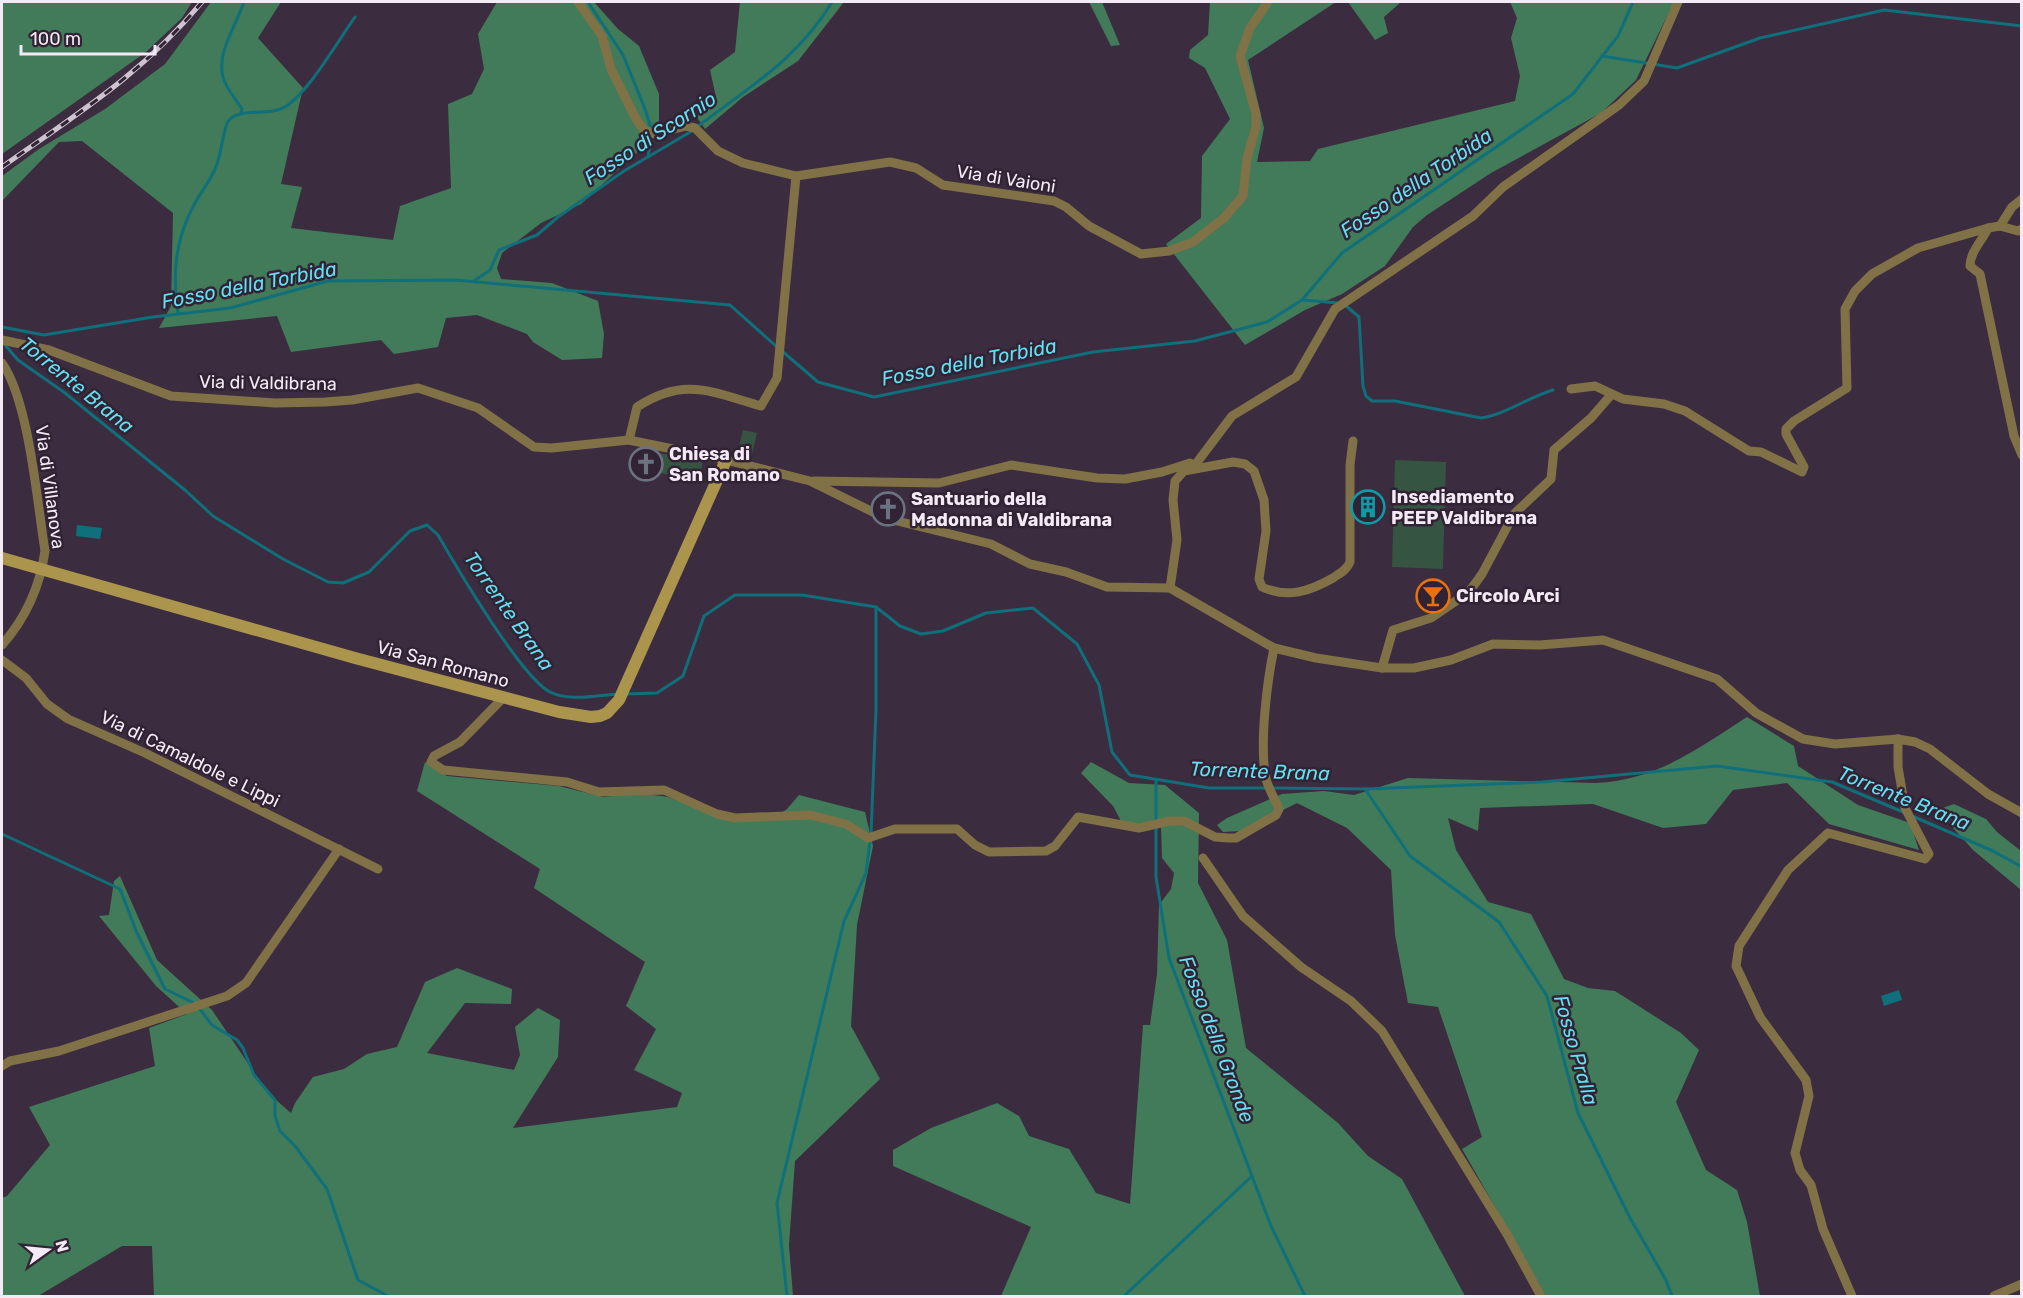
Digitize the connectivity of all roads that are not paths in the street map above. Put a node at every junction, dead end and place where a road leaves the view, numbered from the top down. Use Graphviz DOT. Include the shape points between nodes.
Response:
graph roads {
  1 [pos="578,2"];
  2 [pos="1268,2"];
  3 [pos="1677,2"];
  4 [pos="796,176"];
  5 [pos="2022,199"];
  6 [pos="2000,226"];
  7 [pos="1988,228"];
  8 [pos="2022,229"];
  9 [pos="2,340"];
  10 [pos="2,363"];
  11 [pos="1571,389"];
  12 [pos="1611,394"];
  13 [pos="629,440"];
  14 [pos="1353,441"];
  15 [pos="2022,455"];
  16 [pos="726,459"];
  17 [pos="1194,466"];
  18 [pos="810,481"];
  19 [pos="2,558"];
  20 [pos="42,570"];
  21 [pos="1170,588"];
  22 [pos="2,645"];
  23 [pos="1274,648"];
  24 [pos="2,660"];
  25 [pos="1382,668"];
  26 [pos="502,699"];
  27 [pos="1898,739"];
  28 [pos="2022,813"];
  29 [pos="339,849"];
  30 [pos="1203,858"];
  31 [pos="378,869"];
  32 [pos="2,1066"];
  33 [pos="2022,1284"];
  34 [pos="1541,1296"];
  35 [pos="1852,1296"];
  36 [pos="1994,1296"];
  1 -- 4 [label="street, Via di Vaioni" via="602,36 611,69 644,130 655,134 686,126 695,128 718,151 743,163"];
  2 -- 4 [label="street, Via di Vaioni" via="1250,28 1240,56 1256,114 1243,196 1224,218 1193,242 1170,251 1141,255 1054,201 943,185 916,168 890,162"];
  3 -- 17 [label="street" via="1644,81 1619,105 1503,187 1473,216 1335,309 1296,377 1232,416"];
  4 -- 13 [label="street" via="777,378 761,406 698,388 658,393 637,407"];
  5 -- 6 [label="street"];
  6 -- 7 [label="street"];
  6 -- 8 [label="street"];
  7 -- 12 [label="street" via="1918,248 1872,274 1855,291 1845,309 1847,388 1786,429 1804,467 1802,472 1761,452 1749,451 1685,411"];
  7 -- 15 [label="street" via="1970,266 1980,274 2014,436"];
  9 -- 13 [label="street, Via di Valdibrana" via="49,350 171,396 325,402 418,388 478,408 534,447"];
  10 -- 20 [label="street, Via di Villanova" via="22,413 45,551"];
  11 -- 12 [label="street" via="1595,386"];
  12 -- 25 [label="street" via="1591,418 1554,450 1551,478 1514,514 1469,592 1431,618 1394,630"];
  13 -- 16 [label="street, Via di Valdibrana"];
  14 -- 17 [label="street, Via di Valdibrana" via="1349,565 1302,593 1275,591 1260,583 1266,521 1254,471 1240,462"];
  16 -- 18 [label="street, Via di Valdibrana"];
  16 -- 26 [label="street, Via San Romano" via="619,699 607,713 591,717"];
  17 -- 18 [label="street, Via di Valdibrana" via="1125,478 1097,478 1011,465 939,483"];
  17 -- 21 [label="street" via="1178,475 1173,488 1177,540"];
  18 -- 21 [label="street, Via di Valdibrana" via="885,518 991,544 1030,564 1107,587"];
  19 -- 20 [label="street, Via San Romano"];
  20 -- 22 [label="street, Via di Villanova" via="17,628"];
  20 -- 26 [label="street, Via San Romano"];
  21 -- 23 [label="street, Via di Valdibrana"];
  23 -- 25 [label="street, Via di Valdibrana"];
  23 -- 26 [label="street" via="1268,679 1264,767 1279,809 1268,820 1236,838 1215,837 1184,822 1139,828 1078,817 1055,846 1046,851 989,852 975,846 957,829 915,827 868,838 846,824 810,814 735,818 717,814 664,789 599,792 567,782 444,770 431,762 434,756 460,742"];
  24 -- 29 [label="street, Via di Camaldole e Lippi" via="68,719"];
  25 -- 27 [label="street, Via di Valdibrana" via="1428,667 1493,644 1549,645 1604,640 1717,679 1749,707 1796,736 1835,744"];
  27 -- 28 [label="street, Via di Valdibrana" via="1930,749 1988,794"];
  27 -- 35 [label="street" via="1905,808 1929,854 1925,859 1828,833 1788,870 1739,946 1736,966 1760,1017 1806,1080 1809,1096 1796,1153"];
  29 -- 31 [label="street, Via di Camaldole e Lippi"];
  29 -- 32 [label="street" via="246,983 227,996"];
  30 -- 34 [label="street" via="1243,916 1301,967 1351,1000 1382,1031"];
  33 -- 36 [label="street"];
}
